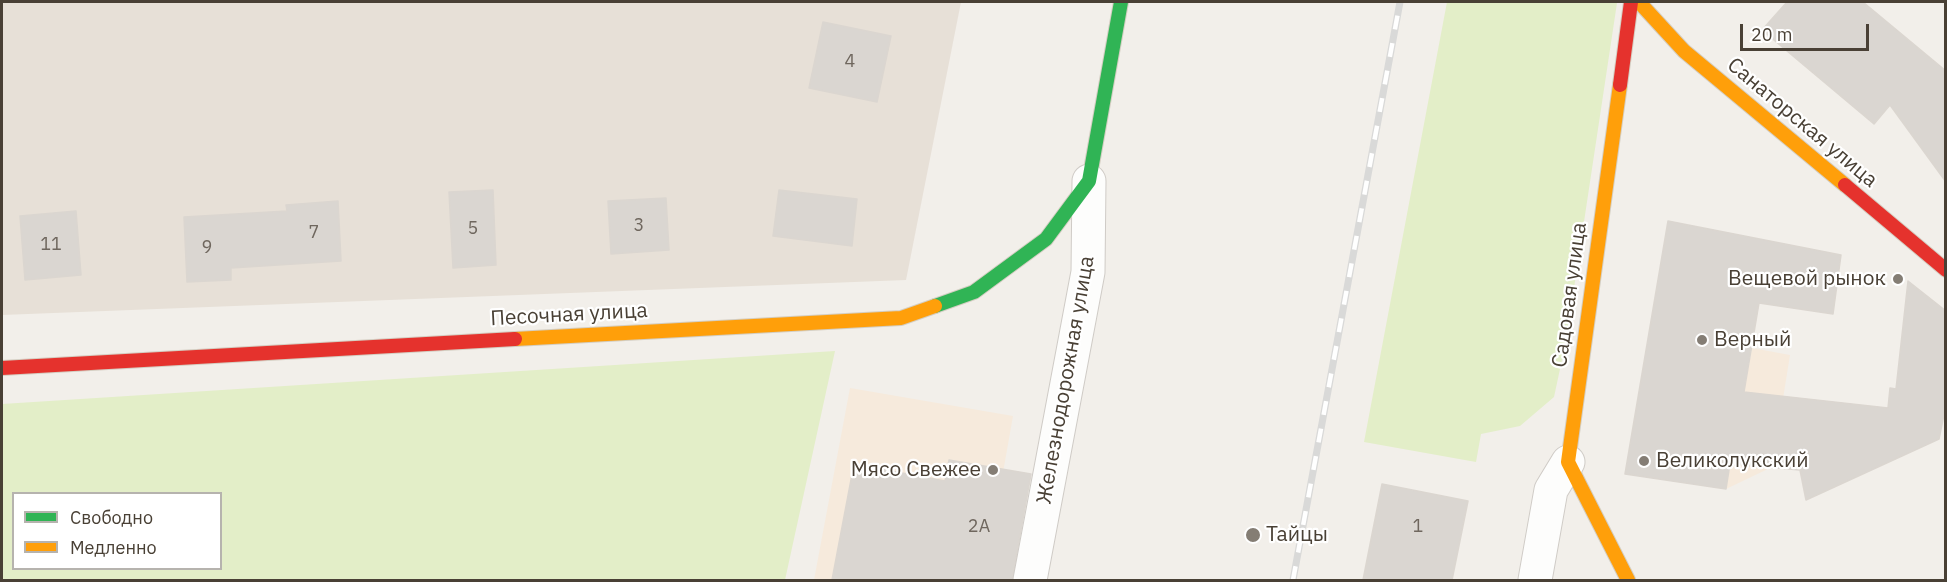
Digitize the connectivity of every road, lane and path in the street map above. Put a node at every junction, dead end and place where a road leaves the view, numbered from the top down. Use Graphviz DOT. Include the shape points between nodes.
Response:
graph roads {
  1 [pos="1121,2"];
  2 [pos="1631,2"];
  3 [pos="1639,2"];
  4 [pos="1089,181"];
  5 [pos="1946,270"];
  6 [pos="2,368"];
  7 [pos="1568,462"];
  8 [pos="1030,580"];
  9 [pos="1535,580"];
  10 [pos="1628,580"];
  1 -- 4 [label="street, Железнодорожная улица"];
  2 -- 7 [label="street, Садовая улица"];
  3 -- 5 [label="street, Санаторская улица" via="1684,51"];
  4 -- 6 [label="street, Песочная улица" via="1046,239 974,292 901,318"];
  4 -- 8 [label="street, Железнодорожная улица" via="1088,272"];
  7 -- 9 [label="street" via="1551,490"];
  7 -- 10 [label="street"];
}
